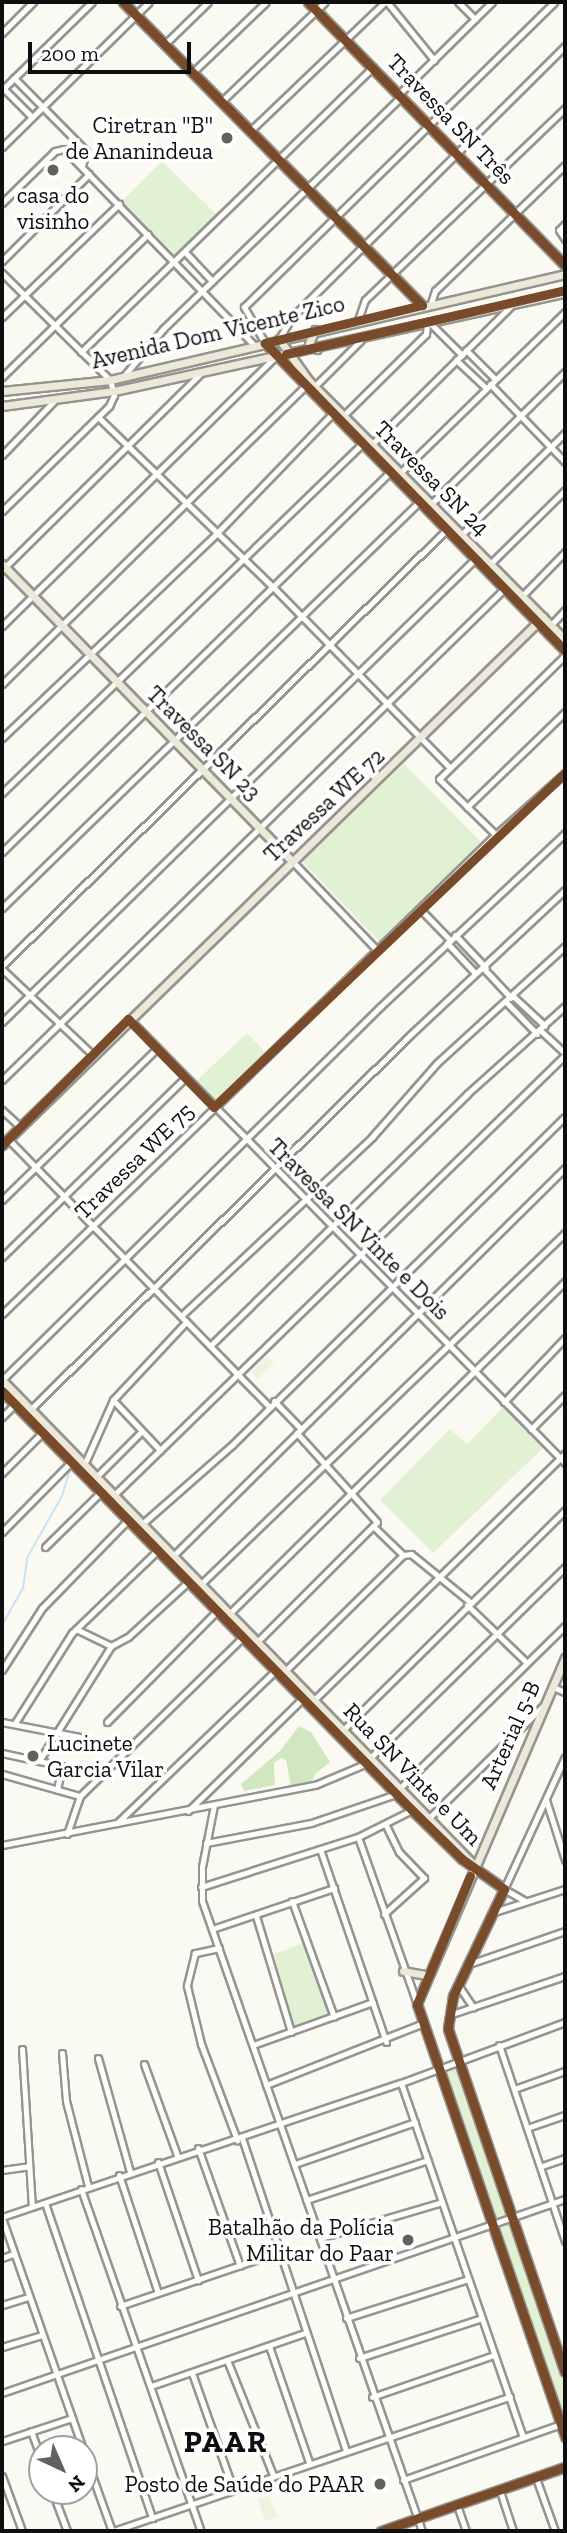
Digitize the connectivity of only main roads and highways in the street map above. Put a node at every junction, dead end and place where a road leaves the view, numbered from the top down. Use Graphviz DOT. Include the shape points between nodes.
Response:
graph roads {
  1 [pos="123,2"];
  2 [pos="308,2"];
  3 [pos="565,265"];
  4 [pos="565,274"];
  5 [pos="565,292"];
  6 [pos="422,305"];
  7 [pos="316,330"];
  8 [pos="279,339"];
  9 [pos="265,343"];
  10 [pos="317,349"];
  11 [pos="286,354"];
  12 [pos="276,356"];
  13 [pos="310,386"];
  14 [pos="2,391"];
  15 [pos="2,407"];
  16 [pos="488,566"];
  17 [pos="3,567"];
  18 [pos="541,620"];
  19 [pos="565,640"];
  20 [pos="565,650"];
  21 [pos="292,861"];
  22 [pos="5,1142"];
  23 [pos="2,1380"];
  24 [pos="2,1391"];
  25 [pos="94,1480"];
  26 [pos="111,1497"];
  27 [pos="126,1514"];
  28 [pos="242,1632"];
  29 [pos="565,1658"];
  30 [pos="295,1685"];
  31 [pos="369,1760"];
  32 [pos="408,1801"];
  33 [pos="475,1865"];
  34 [pos="403,1971"];
  35 [pos="426,1975"];
  36 [pos="565,2372"];
  37 [pos="565,2437"];
  38 [pos="565,2467"];
  39 [pos="381,2531"];
  1 -- 6 [label="main road"];
  2 -- 3 [label="main road, Travessa SN Três"];
  4 -- 6 [label="main road, Avenida Dom Vicente Zico"];
  5 -- 10 [label="main road, Avenida Dom Vicente Zico" via="522,298 511,306"];
  6 -- 7 [label="main road, Avenida Dom Vicente Zico"];
  7 -- 8 [label="main road, Avenida Dom Vicente Zico"];
  7 -- 10 [label="main road" via="309,343"];
  8 -- 9 [label="main road, Avenida Dom Vicente Zico"];
  8 -- 11 [label="main road, Travessa SN 24"];
  9 -- 12 [label="main road, Travessa SN 24"];
  9 -- 14 [label="main road, Avenida Dom Vicente Zico" via="110,380"];
  10 -- 11 [label="main road, Avenida Dom Vicente Zico"];
  11 -- 12 [label="main road, Avenida Dom Vicente Zico"];
  11 -- 13 [label="main road, Travessa SN 24"];
  12 -- 13 [label="main road, Travessa SN 24"];
  12 -- 15 [label="main road, Avenida Dom Vicente Zico" via="114,391"];
  13 -- 16 [label="main road, Travessa SN 24"];
  16 -- 18 [label="main road, Travessa SN 24"];
  16 -- 18 [label="main road, Travessa SN 24"];
  17 -- 21 [label="main road, Travessa SN 23"];
  18 -- 19 [label="main road, Travessa SN 24"];
  18 -- 20 [label="main road, Travessa SN 24"];
  18 -- 21 [label="main road, Travessa WE 72"];
  21 -- 22 [label="main road, Travessa WE 72"];
  23 -- 25 [label="main road, Rua SN Vinte e Um" via="85,1463"];
  24 -- 25 [label="main road, Rua SN Vinte e Um"];
  25 -- 26 [label="main road, Rua SN Vinte e Um"];
  25 -- 26 [label="main road, Rua SN Vinte e Um" via="100,1493"];
  26 -- 27 [label="main road, Rua SN Vinte e Um"];
  27 -- 28 [label="main road, Rua SN Vinte e Um"];
  27 -- 28 [label="main road, Rua SN Vinte e Um" via="202,1583"];
  28 -- 30 [label="main road, Rua SN Vinte e Um"];
  28 -- 30 [label="main road, Rua SN Vinte e Um" via="258,1641"];
  29 -- 33 [label="main road, Arterial 5-B"];
  30 -- 31 [label="main road, Rua SN Vinte e Um" via="344,1729"];
  30 -- 31 [label="main road, Rua SN Vinte e Um"];
  31 -- 32 [label="main road, Rua SN Vinte e Um"];
  32 -- 33 [label="main road, Rua SN Vinte e Um" via="430,1817"];
  32 -- 33 [label="main road, Rua SN Vinte e Um" via="412,1810"];
  33 -- 35 [label="main road, Arterial 5-B"];
  33 -- 36 [label="main road" via="504,1889 448,2015 458,2059"];
  34 -- 35 [label="main road"];
  35 -- 37 [label="main road, Arterial 5-B" via="416,2004"];
  38 -- 39 [label="main road"];
}
